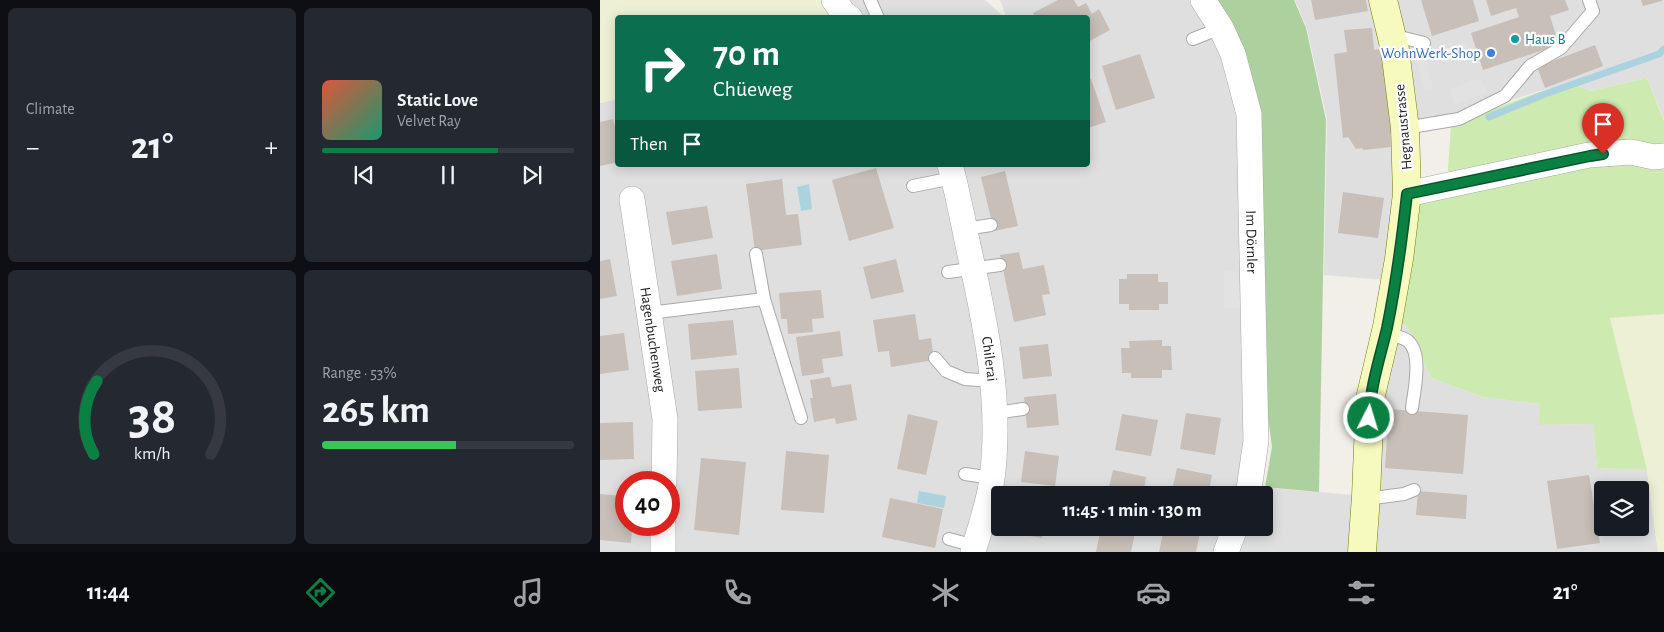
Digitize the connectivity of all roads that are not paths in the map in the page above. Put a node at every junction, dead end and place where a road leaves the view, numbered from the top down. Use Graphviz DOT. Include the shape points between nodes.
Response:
graph roads {
  1 [pos="834,0"];
  2 [pos="870,0"];
  3 [pos="1203,0"];
  4 [pos="1383,0"];
  5 [pos="1589,0"];
  6 [pos="846,15"];
  7 [pos="877,15"];
  8 [pos="1221,28"];
  9 [pos="1194,40"];
  10 [pos="1393,41"];
  11 [pos="1424,43"];
  12 [pos="1405,128"];
  13 [pos="1664,156"];
  14 [pos="952,172"];
  15 [pos="913,186"];
  16 [pos="1407,194"];
  17 [pos="632,199"];
  18 [pos="991,225"];
  19 [pos="965,229"];
  20 [pos="756,254"];
  21 [pos="1000,265"];
  22 [pos="973,268"];
  23 [pos="948,272"];
  24 [pos="764,299"];
  25 [pos="649,313"];
  26 [pos="1385,333"];
  27 [pos="935,358"];
  28 [pos="993,381"];
  29 [pos="1412,408"];
  30 [pos="1023,409"];
  31 [pos="995,413"];
  32 [pos="801,418"];
  33 [pos="664,471"];
  34 [pos="965,474"];
  35 [pos="992,478"];
  36 [pos="1250,486"];
  37 [pos="1414,490"];
  38 [pos="1366,499"];
  39 [pos="664,536"];
  40 [pos="1232,536"];
  41 [pos="949,539"];
  42 [pos="974,549"];
  43 [pos="663,552"];
  44 [pos="1226,552"];
  45 [pos="1362,552"];
  1 -- 6 [label="street"];
  2 -- 7 [label="lane"];
  3 -- 8 [label="street, Im Dörnler"];
  4 -- 10 [label="street, Hegnaustrasse"];
  5 -- 12 [label="lane" via="1593,11 1572,37 1561,48 1530,66 1505,96 1459,119"];
  8 -- 9 [label="lane"];
  8 -- 36 [label="street, Im Dörnler" via="1233,54 1249,114 1256,441"];
  10 -- 11 [label="lane" via="1404,38"];
  10 -- 12 [label="street, Hegnaustrasse"];
  12 -- 16 [label="street, Hegnaustrasse"];
  13 -- 16 [label="street" via="1654,158 1631,152 1590,156"];
  14 -- 15 [label="lane"];
  14 -- 19 [label="street, Chilerai"];
  16 -- 26 [label="street, Hegnaustrasse"];
  17 -- 25 [label="street, Hagenbuchenweg"];
  18 -- 19 [label="lane"];
  19 -- 22 [label="street, Chilerai"];
  20 -- 24 [label="lane"];
  21 -- 22 [label="lane"];
  22 -- 23 [label="lane"];
  22 -- 28 [label="street, Chilerai"];
  24 -- 25 [label="lane"];
  24 -- 32 [label="lane"];
  25 -- 33 [label="street, Hagenbuchenweg" via="665,419"];
  26 -- 29 [label="lane" via="1408,341 1415,353 1417,371"];
  26 -- 38 [label="street, Hegnaustrasse" via="1370,399"];
  27 -- 28 [label="lane" via="946,372"];
  28 -- 31 [label="street, Chilerai"];
  30 -- 31 [label="lane"];
  31 -- 35 [label="street, Chilerai"];
  34 -- 35 [label="lane"];
  35 -- 42 [label="street, Chilerai"];
  37 -- 38 [label="lane"];
  38 -- 45 [label="street, Hegnaustrasse"];
  39 -- 43 [label="street"];
  40 -- 44 [label="street"];
  41 -- 42 [label="lane"];
}
